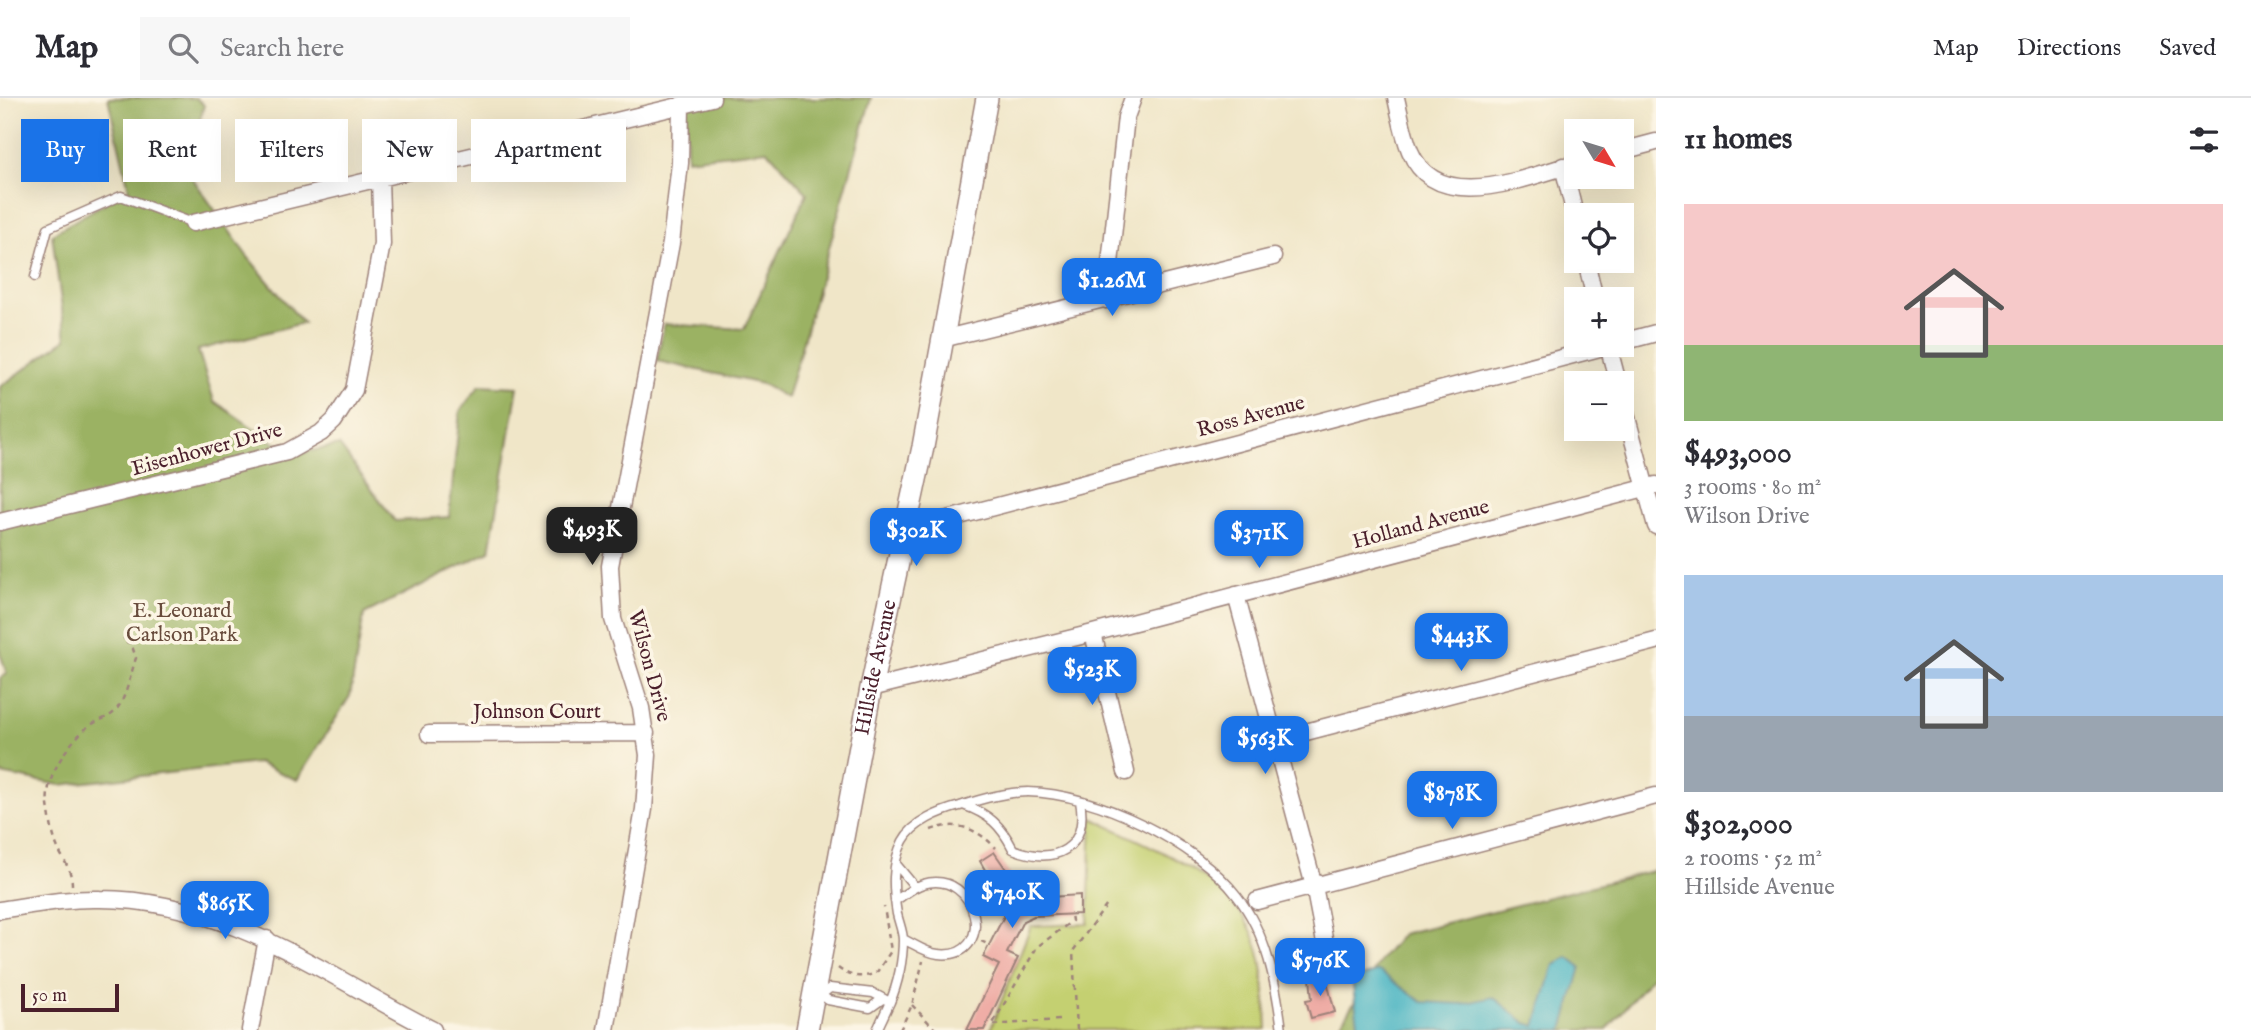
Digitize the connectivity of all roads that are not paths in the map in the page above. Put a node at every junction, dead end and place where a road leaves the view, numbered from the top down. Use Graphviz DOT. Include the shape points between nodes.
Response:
graph roads {
  1 [pos="712,98"];
  2 [pos="987,98"];
  3 [pos="1133,98"];
  4 [pos="1396,98"];
  5 [pos="681,105"];
  6 [pos="1656,142"];
  7 [pos="1634,148"];
  8 [pos="457,159"];
  9 [pos="1564,167"];
  10 [pos="363,182"];
  11 [pos="380,182"];
  12 [pos="193,223"];
  13 [pos="1273,257"];
  14 [pos="35,277"];
  15 [pos="1106,300"];
  16 [pos="1656,333"];
  17 [pos="942,339"];
  18 [pos="1634,339"];
  19 [pos="1564,357"];
  20 [pos="1634,435"];
  21 [pos="1651,486"];
  22 [pos="0,522"];
  23 [pos="1656,526"];
  24 [pos="902,531"];
  25 [pos="1236,596"];
  26 [pos="1093,633"];
  27 [pos="1656,641"];
  28 [pos="871,688"];
  29 [pos="646,733"];
  30 [pos="429,734"];
  31 [pos="1275,740"];
  32 [pos="1126,772"];
  33 [pos="1656,796"];
  34 [pos="1080,801"];
  35 [pos="963,805"];
  36 [pos="896,864"];
  37 [pos="1314,886"];
  38 [pos="915,887"];
  39 [pos="895,901"];
  40 [pos="1257,901"];
  41 [pos="0,910"];
  42 [pos="267,939"];
  43 [pos="903,939"];
  44 [pos="1326,948"];
  45 [pos="817,994"];
  46 [pos="886,1001"];
  47 [pos="250,1030"];
  48 [pos="433,1030"];
  49 [pos="607,1030"];
  50 [pos="807,1030"];
  51 [pos="877,1030"];
  52 [pos="1282,1030"];
  1 -- 5 [label="street"];
  2 -- 17 [label="main road, Hillside Avenue"];
  3 -- 15 [label="street" via="1126,117"];
  4 -- 9 [label="street" via="1410,151 1439,182 1454,188 1479,188"];
  5 -- 8 [label="street"];
  5 -- 29 [label="street, Wilson Drive" via="671,243 610,566 613,619"];
  6 -- 7 [label="street"];
  10 -- 12 [label="street"];
  11 -- 22 [label="street, Eisenhower Drive" via="382,244 360,373 346,406 321,433 287,452"];
  12 -- 14 [label="lane" via="121,196 48,228"];
  13 -- 15 [label="street"];
  15 -- 17 [label="street"];
  16 -- 18 [label="street"];
  17 -- 24 [label="main road, Hillside Avenue"];
  19 -- 24 [label="street, Ross Avenue"];
  20 -- 21 [label="street"];
  21 -- 23 [label="street"];
  21 -- 25 [label="street, Holland Avenue"];
  24 -- 28 [label="main road, Hillside Avenue"];
  25 -- 26 [label="street, Holland Avenue"];
  25 -- 31 [label="street"];
  26 -- 28 [label="street, Holland Avenue"];
  26 -- 32 [label="street"];
  27 -- 31 [label="street"];
  28 -- 45 [label="main road, Hillside Avenue"];
  29 -- 30 [label="street, Johnson Court"];
  29 -- 49 [label="street, Wilson Drive" via="644,809"];
  31 -- 37 [label="street"];
  33 -- 37 [label="street"];
  34 -- 35 [label="lane" via="1028,792"];
  34 -- 35 [label="lane" via="1084,819 1072,845 1057,856 1042,858 1013,849 988,813"];
  34 -- 52 [label="lane" via="1145,826 1181,848 1237,895 1269,957"];
  35 -- 36 [label="lane" via="940,812 914,829 903,841"];
  36 -- 38 [label="lane"];
  36 -- 39 [label="lane" via="892,878"];
  37 -- 40 [label="street"];
  37 -- 44 [label="street"];
  38 -- 39 [label="lane"];
  38 -- 43 [label="lane" via="931,883 953,888 971,904 977,925 972,937 952,952 929,952"];
  39 -- 43 [label="lane"];
  41 -- 42 [label="street" via="78,899 136,900 218,919"];
  42 -- 47 [label="street"];
  42 -- 48 [label="street"];
  43 -- 46 [label="lane" via="896,987"];
  45 -- 46 [label="lane" via="870,1008"];
  45 -- 46 [label="lane" via="830,988 873,993"];
  45 -- 50 [label="main road, Hillside Avenue"];
  46 -- 51 [label="lane"];
}
